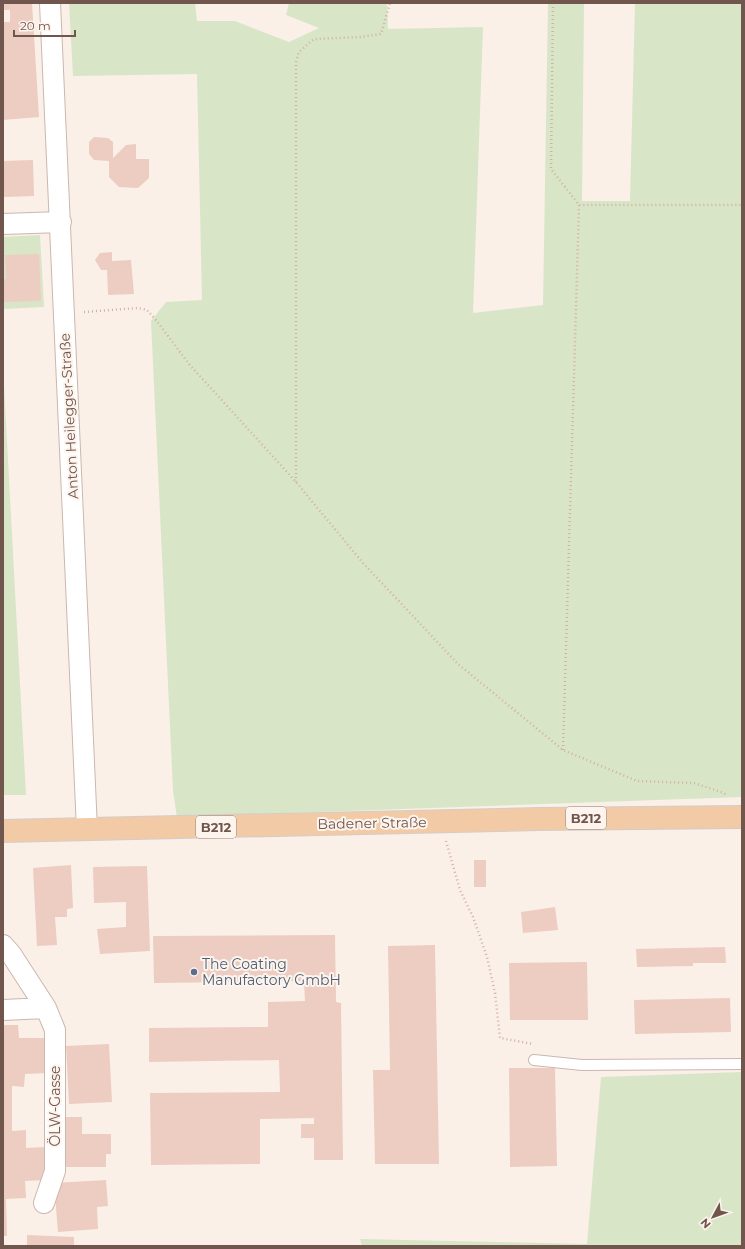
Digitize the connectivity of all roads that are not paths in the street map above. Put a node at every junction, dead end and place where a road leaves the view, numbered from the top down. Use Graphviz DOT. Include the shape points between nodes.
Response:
graph roads {
  1 [pos="50,3"];
  2 [pos="61,222"];
  3 [pos="3,224"];
  4 [pos="742,817"];
  5 [pos="88,830"];
  6 [pos="3,831"];
  7 [pos="3,945"];
  8 [pos="46,1008"];
  9 [pos="3,1010"];
  10 [pos="534,1060"];
  11 [pos="742,1064"];
  12 [pos="44,1203"];
  1 -- 2 [label="street, Anton Heilegger-Straße"];
  2 -- 3 [label="street"];
  2 -- 5 [label="street, Anton Heilegger-Straße"];
  4 -- 5 [label="main road, Badener Straße / B212" via="540,819"];
  5 -- 6 [label="main road, Badener Straße / B212"];
  7 -- 8 [label="street, ÖLW-Gasse"];
  8 -- 9 [label="street"];
  8 -- 12 [label="street, ÖLW-Gasse" via="55,1030 55,1172"];
  10 -- 11 [label="lane" via="582,1065"];
}
